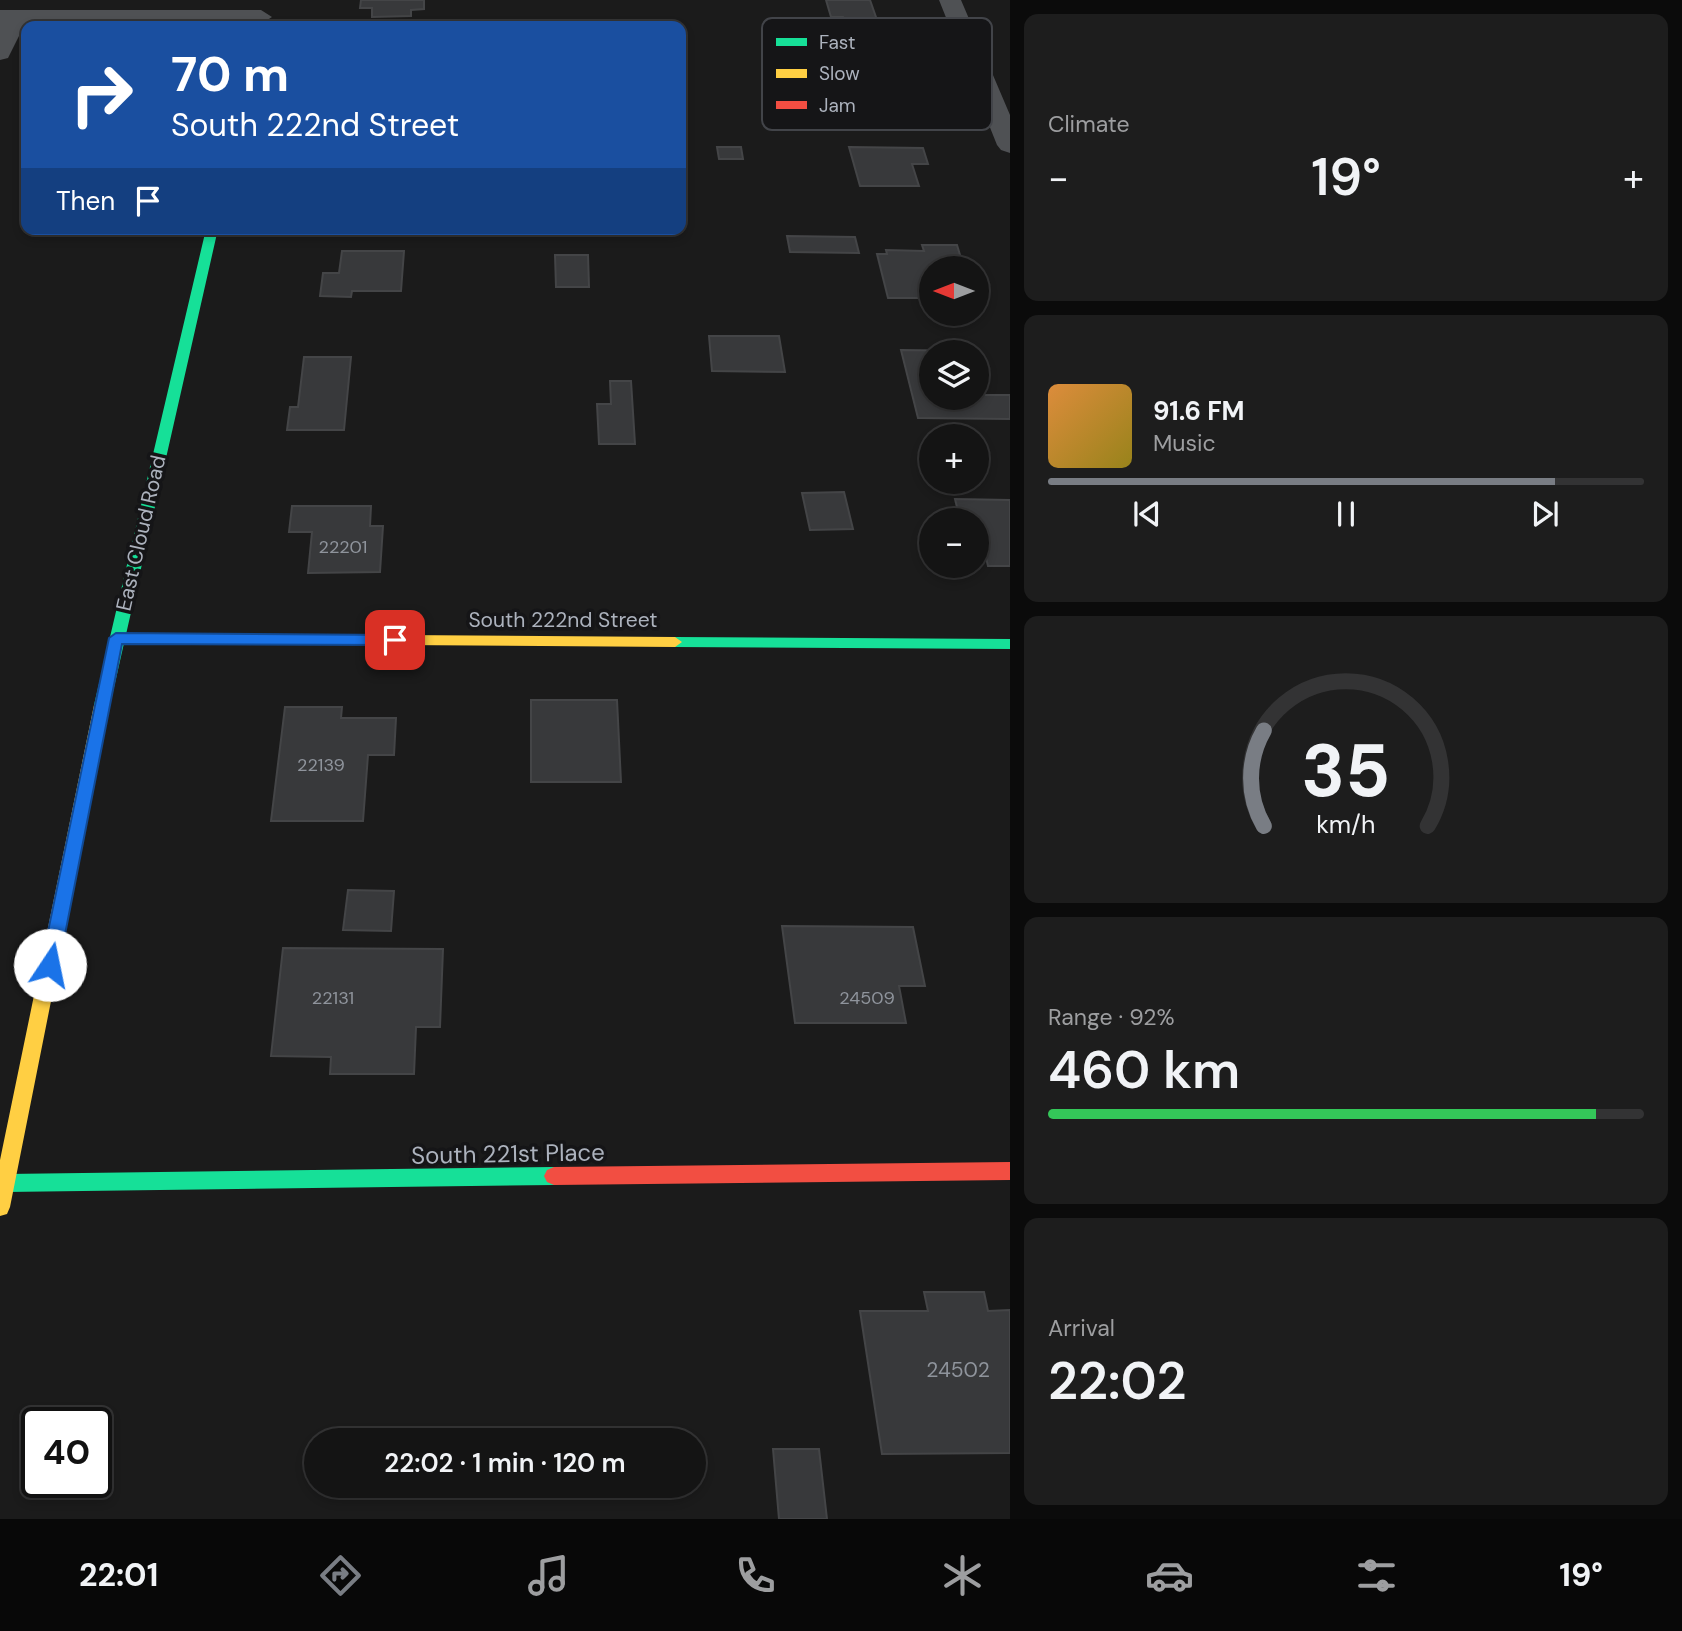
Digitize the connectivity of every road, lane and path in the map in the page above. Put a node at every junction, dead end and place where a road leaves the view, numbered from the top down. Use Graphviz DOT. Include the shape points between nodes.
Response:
graph roads {
  1 [pos="950,0"];
  2 [pos="262,14"];
  3 [pos="8,17"];
  4 [pos="957,18"];
  5 [pos="0,53"];
  6 [pos="992,102"];
  7 [pos="1010,145"];
  8 [pos="211,235"];
  9 [pos="116,638"];
  10 [pos="1010,644"];
  11 [pos="1010,1171"];
  12 [pos="6,1183"];
  13 [pos="0,1209"];
  1 -- 4 [label="street"];
  2 -- 3 [label="street"];
  3 -- 5 [label="street"];
  6 -- 7 [label="street"];
  8 -- 9 [label="street, East Cloud Road"];
  9 -- 10 [label="street, South 222nd Street"];
  9 -- 12 [label="street, East Cloud Road"];
  11 -- 12 [label="street, South 221st Place"];
  12 -- 13 [label="street, East Cloud Road"];
}
